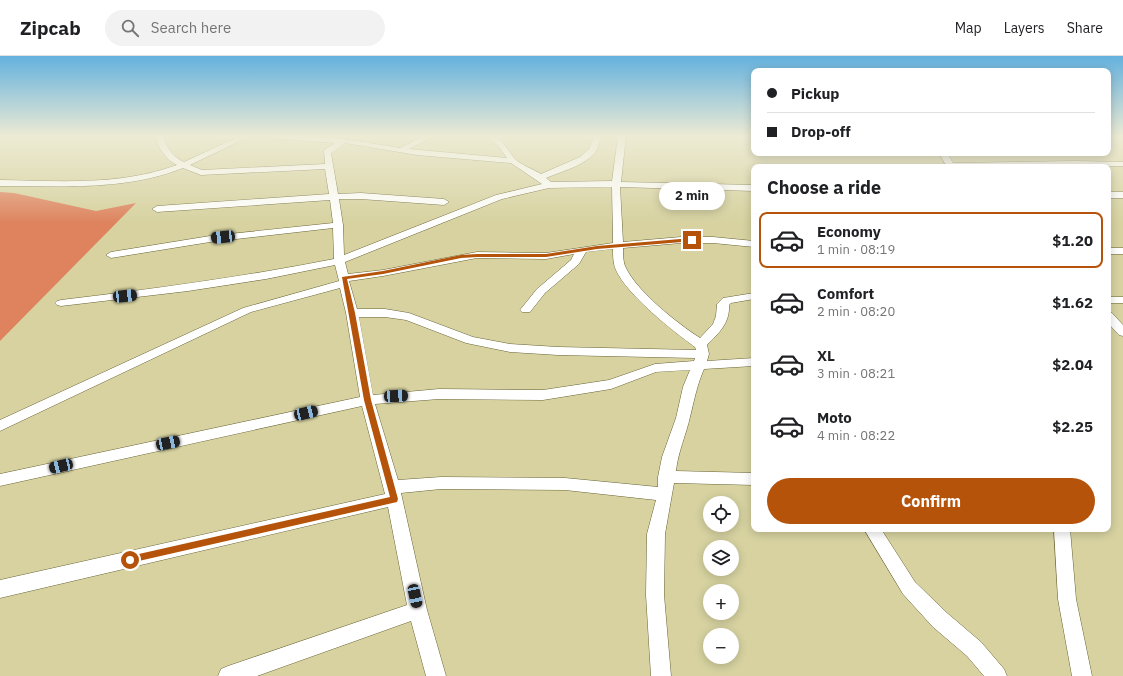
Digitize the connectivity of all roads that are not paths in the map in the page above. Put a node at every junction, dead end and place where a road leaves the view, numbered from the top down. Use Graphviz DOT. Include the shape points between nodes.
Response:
graph roads {
  1 [pos="183,165"];
  2 [pos="188,165"];
  3 [pos="520,165"];
  4 [pos="566,165"];
  5 [pos="618,165"];
  6 [pos="327,166"];
  7 [pos="540,177"];
  8 [pos="0,183"];
  9 [pos="616,184"];
  10 [pos="549,185"];
  11 [pos="751,188"];
  12 [pos="1111,195"];
  13 [pos="1123,195"];
  14 [pos="333,197"];
  15 [pos="444,202"];
  16 [pos="157,209"];
  17 [pos="338,225"];
  18 [pos="751,244"];
  19 [pos="618,245"];
  20 [pos="582,250"];
  21 [pos="1111,251"];
  22 [pos="1123,251"];
  23 [pos="111,254"];
  24 [pos="339,260"];
  25 [pos="344,280"];
  26 [pos="751,296"];
  27 [pos="1111,300"];
  28 [pos="1123,300"];
  29 [pos="61,303"];
  30 [pos="526,310"];
  31 [pos="352,313"];
  32 [pos="1111,319"];
  33 [pos="1123,332"];
  34 [pos="701,355"];
  35 [pos="751,362"];
  36 [pos="367,400"];
  37 [pos="0,426"];
  38 [pos="666,477"];
  39 [pos="751,479"];
  40 [pos="0,480"];
  41 [pos="393,493"];
  42 [pos="665,494"];
  43 [pos="874,532"];
  44 [pos="1062,532"];
  45 [pos="0,589"];
  46 [pos="418,610"];
  47 [pos="228,676"];
  48 [pos="436,676"];
  49 [pos="661,676"];
  50 [pos="997,676"];
  51 [pos="1082,676"];
  1 -- 8 [label="street" via="136,179 108,182"];
  2 -- 6 [label="street" via="201,173"];
  3 -- 7 [label="street"];
  4 -- 7 [label="street"];
  5 -- 9 [label="street"];
  6 -- 14 [label="street"];
  7 -- 10 [label="street"];
  9 -- 10 [label="street"];
  9 -- 11 [label="street"];
  9 -- 19 [label="street"];
  10 -- 24 [label="street" via="524,190 468,208"];
  12 -- 13 [label="street"];
  14 -- 15 [label="street" via="394,197"];
  14 -- 16 [label="street"];
  14 -- 17 [label="street"];
  17 -- 23 [label="street" via="210,239"];
  17 -- 24 [label="street"];
  18 -- 19 [label="street" via="681,240"];
  19 -- 20 [label="street"];
  19 -- 34 [label="street" via="619,265 630,283 685,334"];
  20 -- 25 [label="street" via="546,256 461,257"];
  20 -- 30 [label="street" via="575,262 541,291"];
  21 -- 22 [label="street"];
  24 -- 25 [label="street"];
  24 -- 29 [label="street" via="266,276"];
  25 -- 31 [label="street"];
  25 -- 37 [label="street" via="247,310"];
  26 -- 34 [label="street" via="727,300 723,304 720,323 703,341"];
  27 -- 28 [label="street"];
  31 -- 34 [label="street" via="385,313 409,317 470,340 510,348"];
  31 -- 36 [label="street"];
  32 -- 33 [label="street"];
  34 -- 35 [label="street"];
  34 -- 36 [label="street" via="611,384 543,395 439,394"];
  34 -- 38 [label="street"];
  36 -- 40 [label="street"];
  36 -- 41 [label="street"];
  38 -- 39 [label="street"];
  38 -- 42 [label="street"];
  41 -- 42 [label="street" via="441,483 565,484"];
  41 -- 45 [label="street"];
  41 -- 46 [label="street"];
  42 -- 49 [label="street" via="656,534 655,595"];
  43 -- 50 [label="street" via="909,588 940,620 974,649"];
  44 -- 51 [label="street" via="1067,599"];
  46 -- 47 [label="street"];
  46 -- 48 [label="street"];
}
